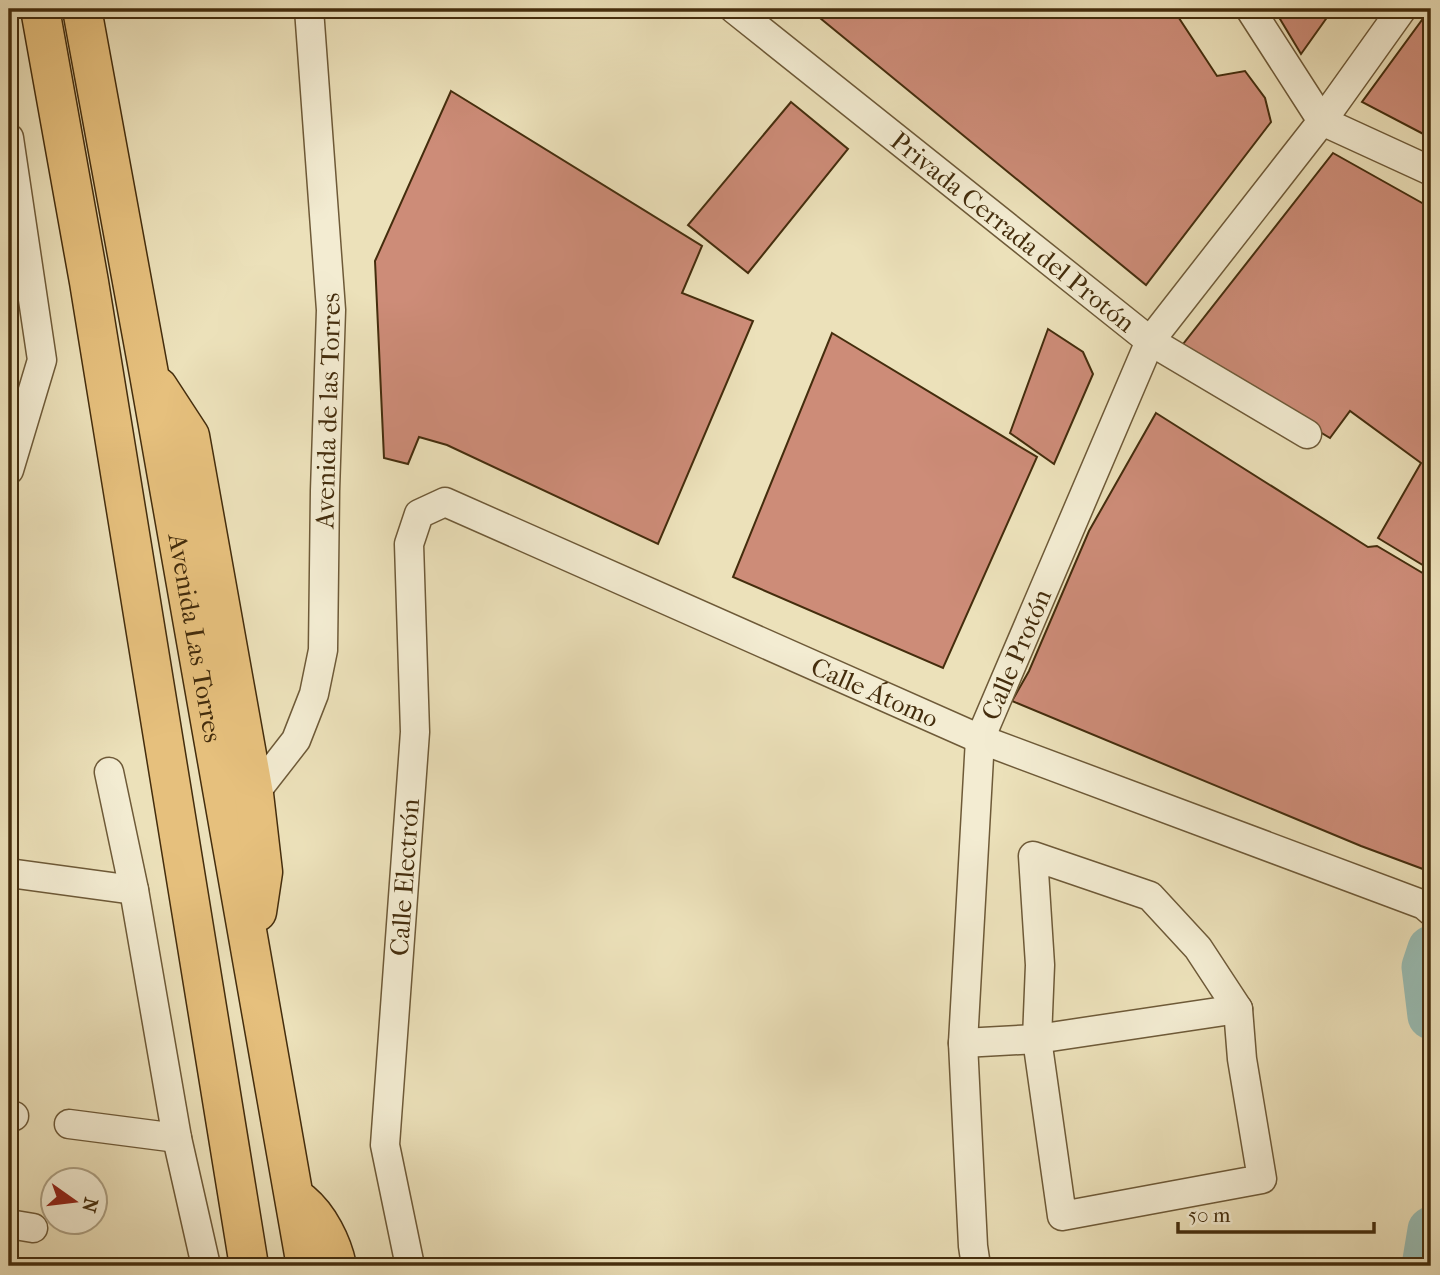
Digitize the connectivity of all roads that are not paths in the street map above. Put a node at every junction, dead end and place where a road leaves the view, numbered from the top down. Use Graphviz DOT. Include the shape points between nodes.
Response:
graph roads {
  1 [pos="40,9"];
  2 [pos="82,9"];
  3 [pos="309,9"];
  4 [pos="734,9"];
  5 [pos="1250,9"];
  6 [pos="1402,9"];
  7 [pos="1322,121"];
  8 [pos="9,138"];
  9 [pos="1431,171"];
  10 [pos="1150,341"];
  11 [pos="149,374"];
  12 [pos="1307,435"];
  13 [pos="9,470"];
  14 [pos="445,502"];
  15 [pos="980,740"];
  16 [pos="110,772"];
  17 [pos="254,794"];
  18 [pos="9,873"];
  19 [pos="134,890"];
  20 [pos="1428,908"];
  21 [pos="250,953"];
  22 [pos="1238,1009"];
  23 [pos="1037,1039"];
  24 [pos="963,1043"];
  25 [pos="69,1124"];
  26 [pos="177,1138"];
  27 [pos="294,1197"];
  28 [pos="206,1266"];
  29 [pos="249,1266"];
  30 [pos="306,1266"];
  31 [pos="337,1266"];
  32 [pos="410,1266"];
  33 [pos="976,1266"];
  1 -- 29 [label="highway, Avenida Las Torres" via="89,282"];
  2 -- 11 [label="highway, Avenida Las Torres"];
  3 -- 17 [label="street, Avenida de las Torres" via="331,310 323,650 314,694 296,740"];
  4 -- 10 [label="street, Privada Cerrada del Protón"];
  5 -- 7 [label="street"];
  6 -- 7 [label="street, Calle Protón"];
  7 -- 9 [label="street"];
  7 -- 10 [label="street, Calle Protón"];
  8 -- 13 [label="street" via="42,359"];
  10 -- 12 [label="street, Privada Cerrada del Protón"];
  10 -- 15 [label="street, Calle Protón"];
  11 -- 17 [label="highway" via="190,436"];
  11 -- 21 [label="highway, Avenida Las Torres"];
  14 -- 15 [label="street, Calle Átomo"];
  14 -- 32 [label="street, Calle Electrón" via="419,514 409,544 415,732 386,1145"];
  15 -- 20 [label="street, Calle Átomo"];
  15 -- 24 [label="street, Calle Protón"];
  16 -- 19 [label="street"];
  17 -- 21 [label="highway" via="263,872"];
  18 -- 19 [label="street"];
  19 -- 26 [label="street"];
  21 -- 27 [label="highway, Avenida Las Torres"];
  22 -- 23 [label="street"];
  22 -- 23 [label="street" via="1198,948 1150,896 1033,856 1040,965"];
  22 -- 23 [label="street" via="1262,1179 1062,1216"];
  23 -- 24 [label="street"];
  24 -- 33 [label="street, Calle Protón"];
  25 -- 26 [label="street"];
  26 -- 28 [label="street"];
  27 -- 30 [label="highway, Avenida Las Torres"];
  27 -- 31 [label="highway" via="312,1211"];
}
